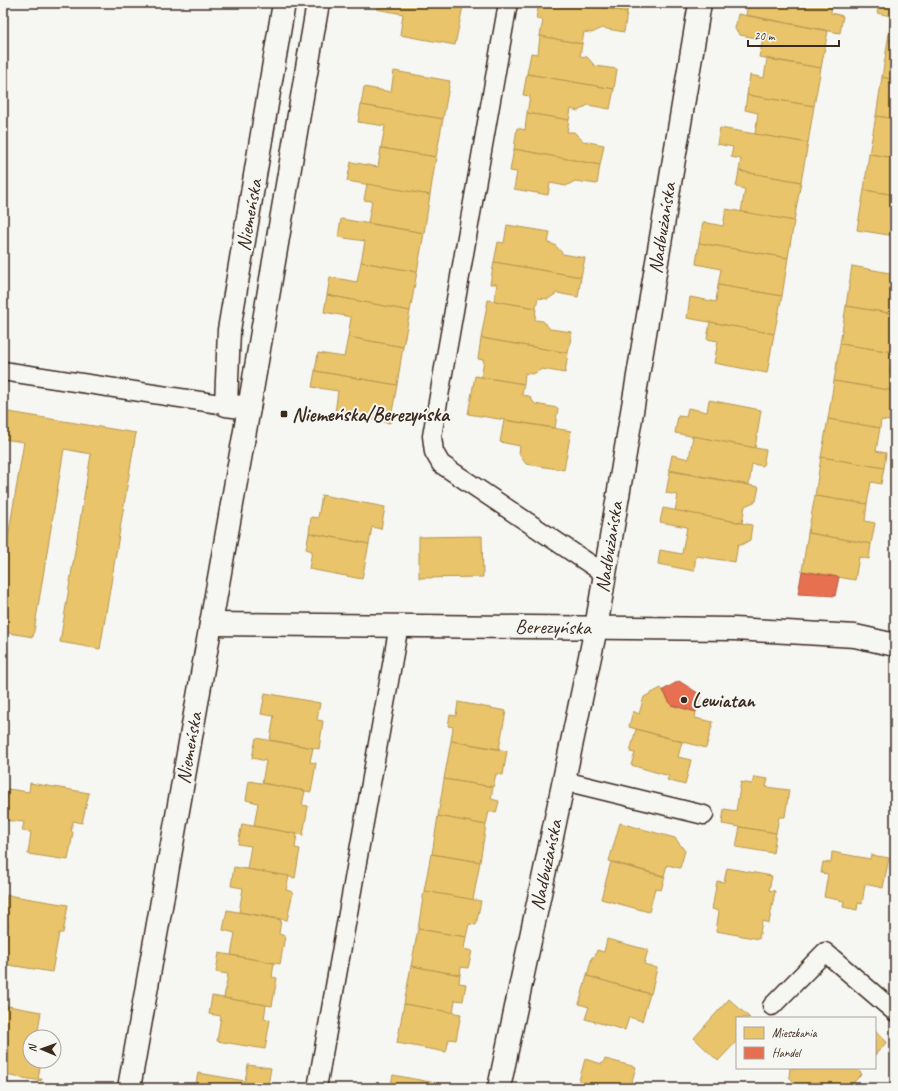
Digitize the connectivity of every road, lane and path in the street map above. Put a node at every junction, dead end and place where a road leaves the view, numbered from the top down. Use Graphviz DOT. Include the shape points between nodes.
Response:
graph roads {
  1 [pos="284,3"];
  2 [pos="318,3"];
  3 [pos="508,3"];
  4 [pos="700,3"];
  5 [pos="3,371"];
  6 [pos="226,405"];
  7 [pos="250,408"];
  8 [pos="605,574"];
  9 [pos="211,624"];
  10 [pos="399,626"];
  11 [pos="596,628"];
  12 [pos="895,645"];
  13 [pos="564,781"];
  14 [pos="704,815"];
  15 [pos="772,1006"];
  16 [pos="895,1012"];
  17 [pos="129,1088"];
  18 [pos="317,1088"];
  19 [pos="499,1088"];
  1 -- 6 [label="street, Niemeńska" via="229,330"];
  2 -- 7 [label="street, Niemeńska"];
  3 -- 8 [label="lane" via="432,436 434,452 441,464"];
  4 -- 8 [label="street, Nadbużańska"];
  5 -- 6 [label="lane"];
  6 -- 7 [label="street"];
  7 -- 9 [label="street, Niemeńska"];
  8 -- 11 [label="street, Nadbużańska"];
  9 -- 10 [label="street, Berezyńska"];
  9 -- 17 [label="street, Niemeńska"];
  10 -- 11 [label="street, Berezyńska"];
  10 -- 18 [label="lane"];
  11 -- 12 [label="street, Berezyńska" via="758,630 855,636"];
  11 -- 13 [label="street, Nadbużańska"];
  13 -- 14 [label="lane"];
  13 -- 19 [label="street, Nadbużańska"];
  15 -- 16 [label="lane" via="825,952"];
}
